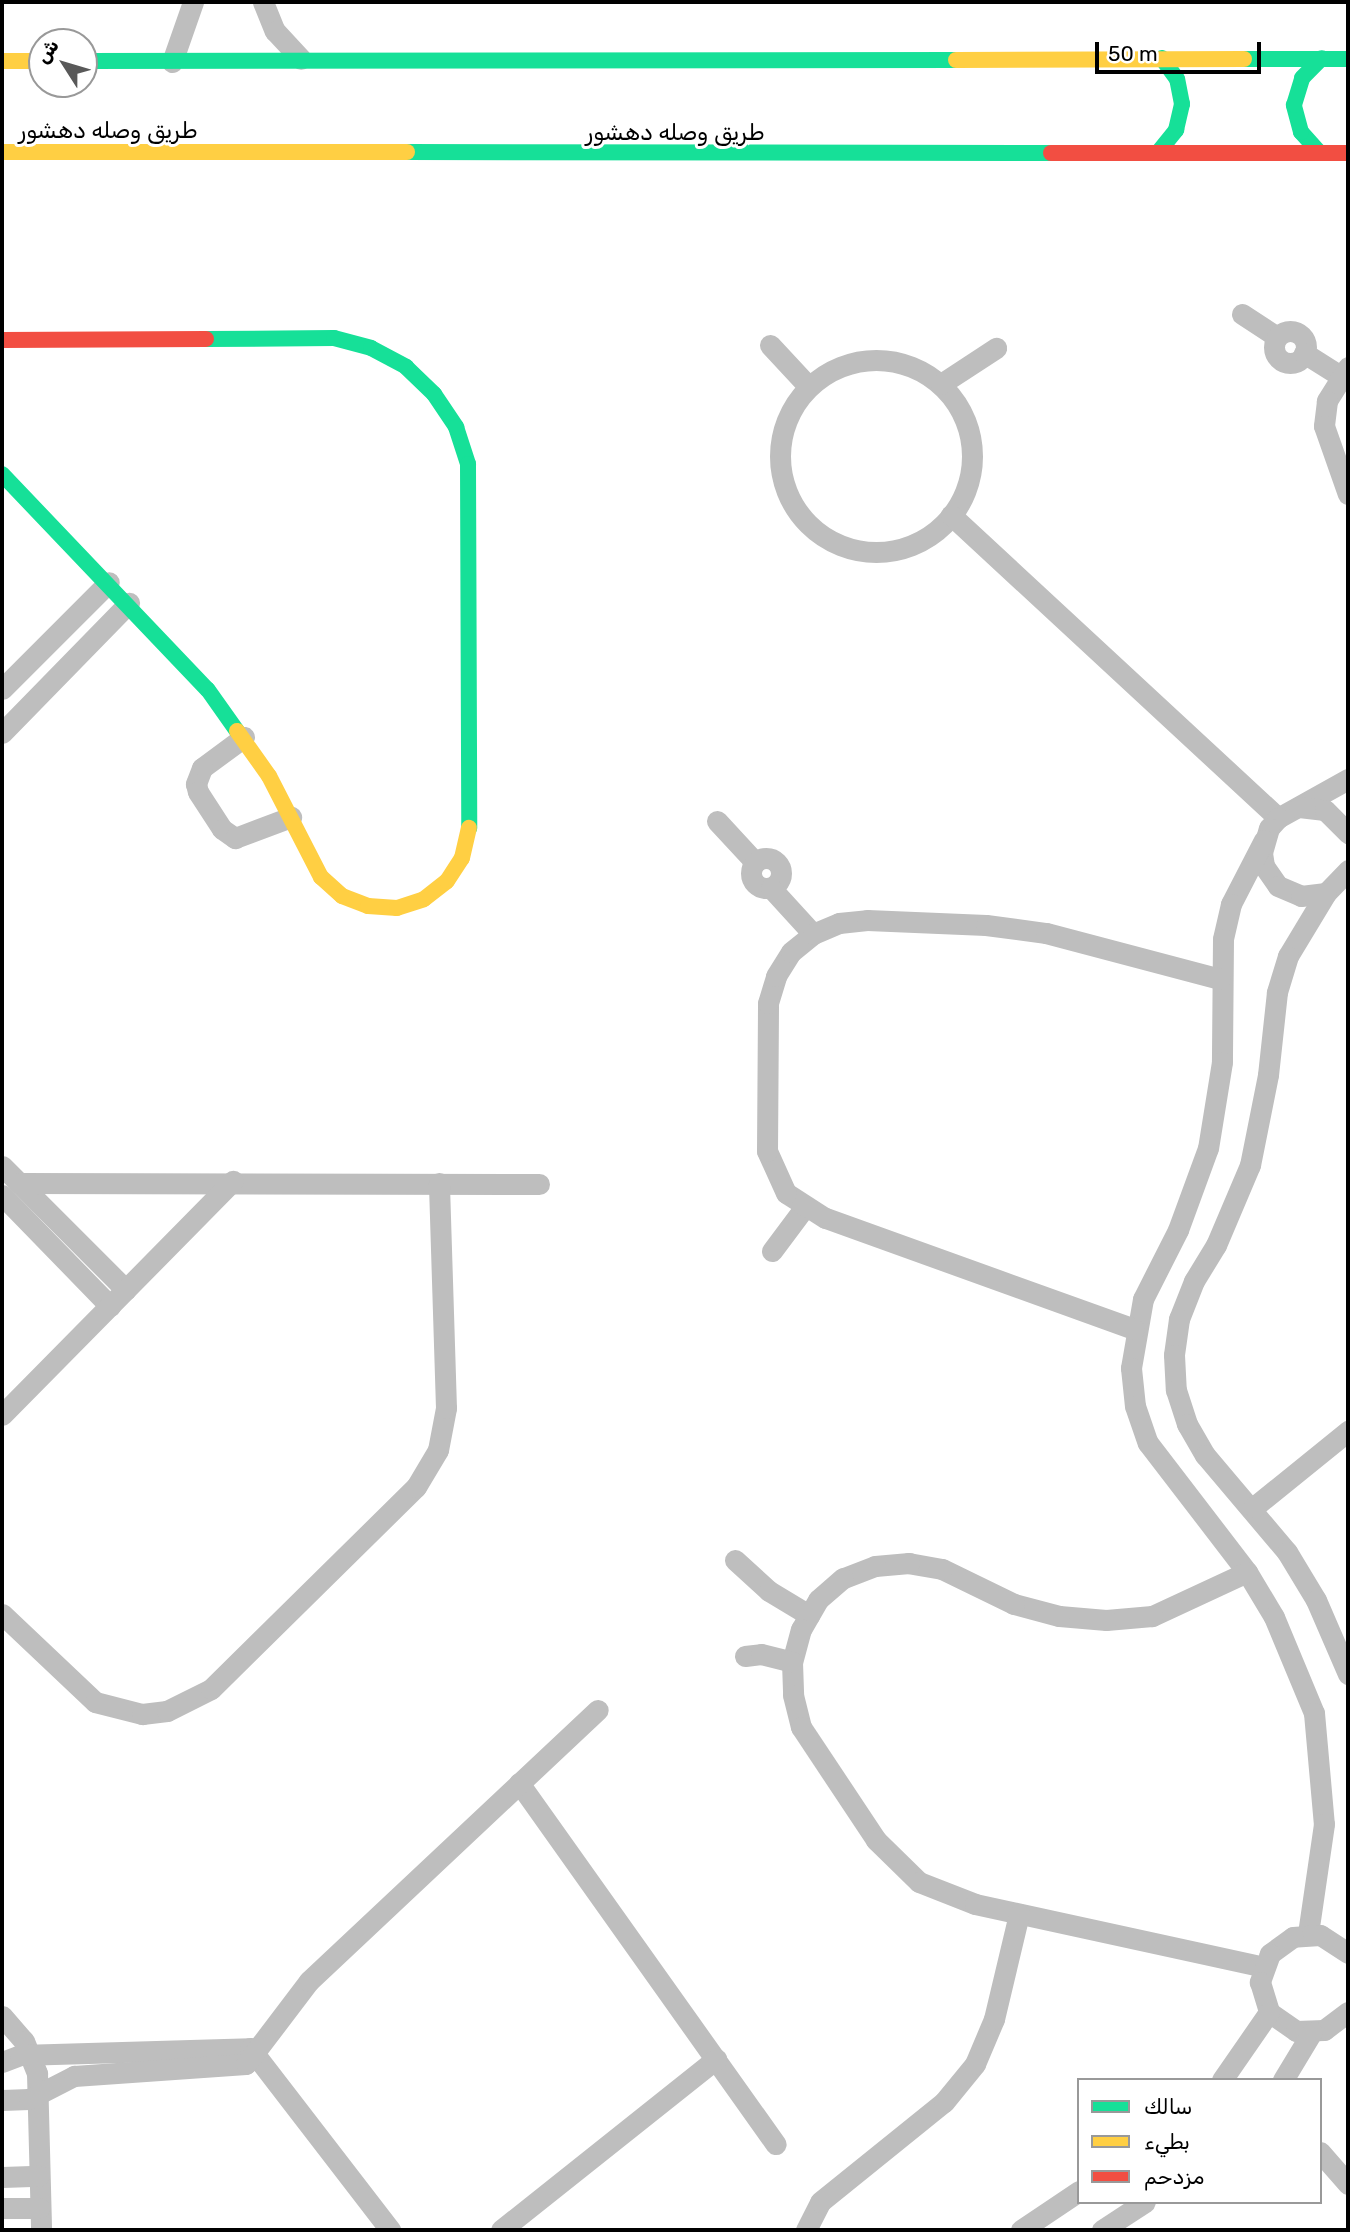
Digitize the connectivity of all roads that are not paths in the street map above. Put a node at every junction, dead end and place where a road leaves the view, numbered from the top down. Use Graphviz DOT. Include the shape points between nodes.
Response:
graph roads {
  1 [pos="193,2"];
  2 [pos="263,2"];
  3 [pos="1162,58"];
  4 [pos="1322,58"];
  5 [pos="300,59"];
  6 [pos="1348,59"];
  7 [pos="2,61"];
  8 [pos="28,61"];
  9 [pos="98,61"];
  10 [pos="172,62"];
  11 [pos="1160,150"];
  12 [pos="2,152"];
  13 [pos="1320,152"];
  14 [pos="1348,153"];
  15 [pos="1242,314"];
  16 [pos="2,340"];
  17 [pos="771,345"];
  18 [pos="996,348"];
  19 [pos="1344,371"];
  20 [pos="941,384"];
  21 [pos="810,387"];
  22 [pos="2,474"];
  23 [pos="1348,494"];
  24 [pos="951,515"];
  25 [pos="109,582"];
  26 [pos="129,603"];
  27 [pos="2,689"];
  28 [pos="2,733"];
  29 [pos="244,737"];
  30 [pos="1348,779"];
  31 [pos="1299,807"];
  32 [pos="291,817"];
  33 [pos="1278,818"];
  34 [pos="717,821"];
  35 [pos="1348,833"];
  36 [pos="1264,840"];
  37 [pos="1347,873"];
  38 [pos="1326,893"];
  39 [pos="813,934"];
  40 [pos="1220,979"];
  41 [pos="2,1166"];
  42 [pos="233,1181"];
  43 [pos="19,1183"];
  44 [pos="439,1183"];
  45 [pos="540,1184"];
  46 [pos="2,1195"];
  47 [pos="804,1208"];
  48 [pos="772,1251"];
  49 [pos="126,1290"];
  50 [pos="110,1306"];
  51 [pos="1134,1329"];
  52 [pos="2,1415"];
  53 [pos="1348,1430"];
  54 [pos="1254,1507"];
  55 [pos="735,1560"];
  56 [pos="1247,1572"];
  57 [pos="2,1615"];
  58 [pos="809,1615"];
  59 [pos="745,1656"];
  60 [pos="792,1662"];
  61 [pos="1348,1674"];
  62 [pos="598,1710"];
  63 [pos="519,1783"];
  64 [pos="1019,1914"];
  65 [pos="1308,1934"];
  66 [pos="1348,1953"];
  67 [pos="1263,1967"];
  68 [pos="1269,2012"];
  69 [pos="1348,2012"];
  70 [pos="2,2016"];
  71 [pos="1312,2032"];
  72 [pos="257,2052"];
  73 [pos="32,2055"];
  74 [pos="716,2059"];
  75 [pos="2,2062"];
  76 [pos="1223,2078"];
  77 [pos="1284,2078"];
  78 [pos="39,2092"];
  79 [pos="2,2100"];
  80 [pos="776,2144"];
  81 [pos="1322,2154"];
  82 [pos="39,2176"];
  83 [pos="2,2177"];
  84 [pos="1348,2184"];
  85 [pos="1077,2192"];
  86 [pos="1142,2204"];
  87 [pos="2,2208"];
  88 [pos="39,2208"];
  89 [pos="41,2230"];
  90 [pos="390,2230"];
  91 [pos="500,2230"];
  92 [pos="806,2230"];
  93 [pos="1021,2230"];
  94 [pos="1102,2230"];
  1 -- 10 [label="street"];
  2 -- 5 [label="street" via="275,31"];
  3 -- 4 [label="main road"];
  3 -- 5 [label="main road"];
  3 -- 11 [label="main road" via="1177,79 1182,104 1176,130"];
  4 -- 6 [label="main road"];
  4 -- 13 [label="main road" via="1302,78 1294,105 1301,132"];
  5 -- 10 [label="main road"];
  7 -- 8 [label="main road"];
  9 -- 10 [label="main road"];
  11 -- 12 [label="main road, طريق وصله دهشور" via="547,155"];
  11 -- 13 [label="main road, طريق وصله دهشور"];
  13 -- 14 [label="main road, طريق وصله دهشور"];
  15 -- 19 [label="street" via="1277,337 1287,331 1298,333 1305,342 1304,353"];
  16 -- 32 [label="main road" via="334,338 372,348 406,367 435,394 456,427 468,464 469,830 463,858 447,881 424,899 397,908 368,906 342,896 321,877"];
  17 -- 21 [label="street"];
  18 -- 20 [label="street"];
  19 -- 23 [label="street" via="1327,401 1324,426"];
  20 -- 21 [label="street" via="897,362 872,360 828,372"];
  20 -- 24 [label="street" via="957,403 972,450 963,496"];
  21 -- 24 [label="street" via="785,426 781,460 788,494 815,530 835,542 880,552 906,547 931,534"];
  22 -- 25 [label="main road"];
  24 -- 33 [label="street"];
  25 -- 26 [label="main road"];
  25 -- 27 [label="street"];
  26 -- 28 [label="street"];
  26 -- 29 [label="main road"];
  29 -- 32 [label="main road"];
  29 -- 32 [label="street" via="202,768 198,792 222,829 235,838"];
  30 -- 31 [label="street"];
  31 -- 33 [label="street"];
  31 -- 35 [label="street" via="1325,810"];
  33 -- 36 [label="street"];
  34 -- 39 [label="street" via="755,862 751,870 754,883 771,887"];
  36 -- 38 [label="street" via="1264,866 1278,886 1301,896"];
  36 -- 40 [label="street" via="1231,904"];
  37 -- 38 [label="street"];
  38 -- 54 [label="street" via="1288,956 1277,992 1268,1075 1250,1166 1216,1245 1194,1281 1179,1319 1174,1355 1176,1390 1186,1424 1205,1455"];
  39 -- 40 [label="street" via="839,923 867,920 986,925 1105,946"];
  39 -- 47 [label="street" via="791,952 776,976 768,1003 767,1152 786,1193"];
  40 -- 51 [label="street" via="1222,1062 1208,1148 1195,1190 1143,1299"];
  41 -- 43 [label="street"];
  42 -- 43 [label="street"];
  42 -- 44 [label="street"];
  42 -- 49 [label="street"];
  43 -- 49 [label="street"];
  44 -- 45 [label="street"];
  44 -- 57 [label="street" via="446,1408 438,1450 416,1487 211,1689 167,1712 142,1714 95,1702"];
  46 -- 50 [label="street"];
  47 -- 48 [label="street"];
  47 -- 51 [label="street"];
  49 -- 50 [label="street"];
  50 -- 52 [label="street"];
  51 -- 56 [label="street" via="1135,1406 1148,1443"];
  53 -- 54 [label="street"];
  54 -- 61 [label="street" via="1317,1600"];
  55 -- 58 [label="street" via="769,1591"];
  56 -- 58 [label="street" via="1152,1616 1106,1620 1059,1616 1014,1604 942,1569 909,1563 875,1566 844,1578 818,1600"];
  56 -- 65 [label="street" via="1280,1628 1314,1713 1324,1824"];
  58 -- 60 [label="street"];
  59 -- 60 [label="street" via="769,1655"];
  60 -- 64 [label="street" via="793,1695 801,1727 896,1863 946,1895"];
  62 -- 63 [label="street"];
  63 -- 72 [label="street" via="309,1981"];
  63 -- 74 [label="street"];
  64 -- 67 [label="street"];
  64 -- 92 [label="street" via="994,2019 975,2064 944,2102 820,2202"];
  65 -- 66 [label="street" via="1331,1939"];
  65 -- 67 [label="street" via="1280,1944"];
  67 -- 68 [label="street" via="1262,1998"];
  68 -- 71 [label="street" via="1296,2031"];
  68 -- 76 [label="street"];
  69 -- 71 [label="street" via="1336,2024"];
  70 -- 73 [label="street"];
  71 -- 77 [label="street"];
  72 -- 73 [label="street" via="243,2045"];
  72 -- 78 [label="street" via="238,2067 74,2076"];
  72 -- 90 [label="street"];
  73 -- 75 [label="street"];
  73 -- 78 [label="street"];
  74 -- 80 [label="street"];
  74 -- 91 [label="street"];
  78 -- 79 [label="street" via="18,2103"];
  78 -- 82 [label="street"];
  81 -- 84 [label="street"];
  82 -- 83 [label="street"];
  82 -- 88 [label="street"];
  85 -- 93 [label="street"];
  86 -- 94 [label="street"];
  87 -- 88 [label="street"];
  88 -- 89 [label="street"];
}
